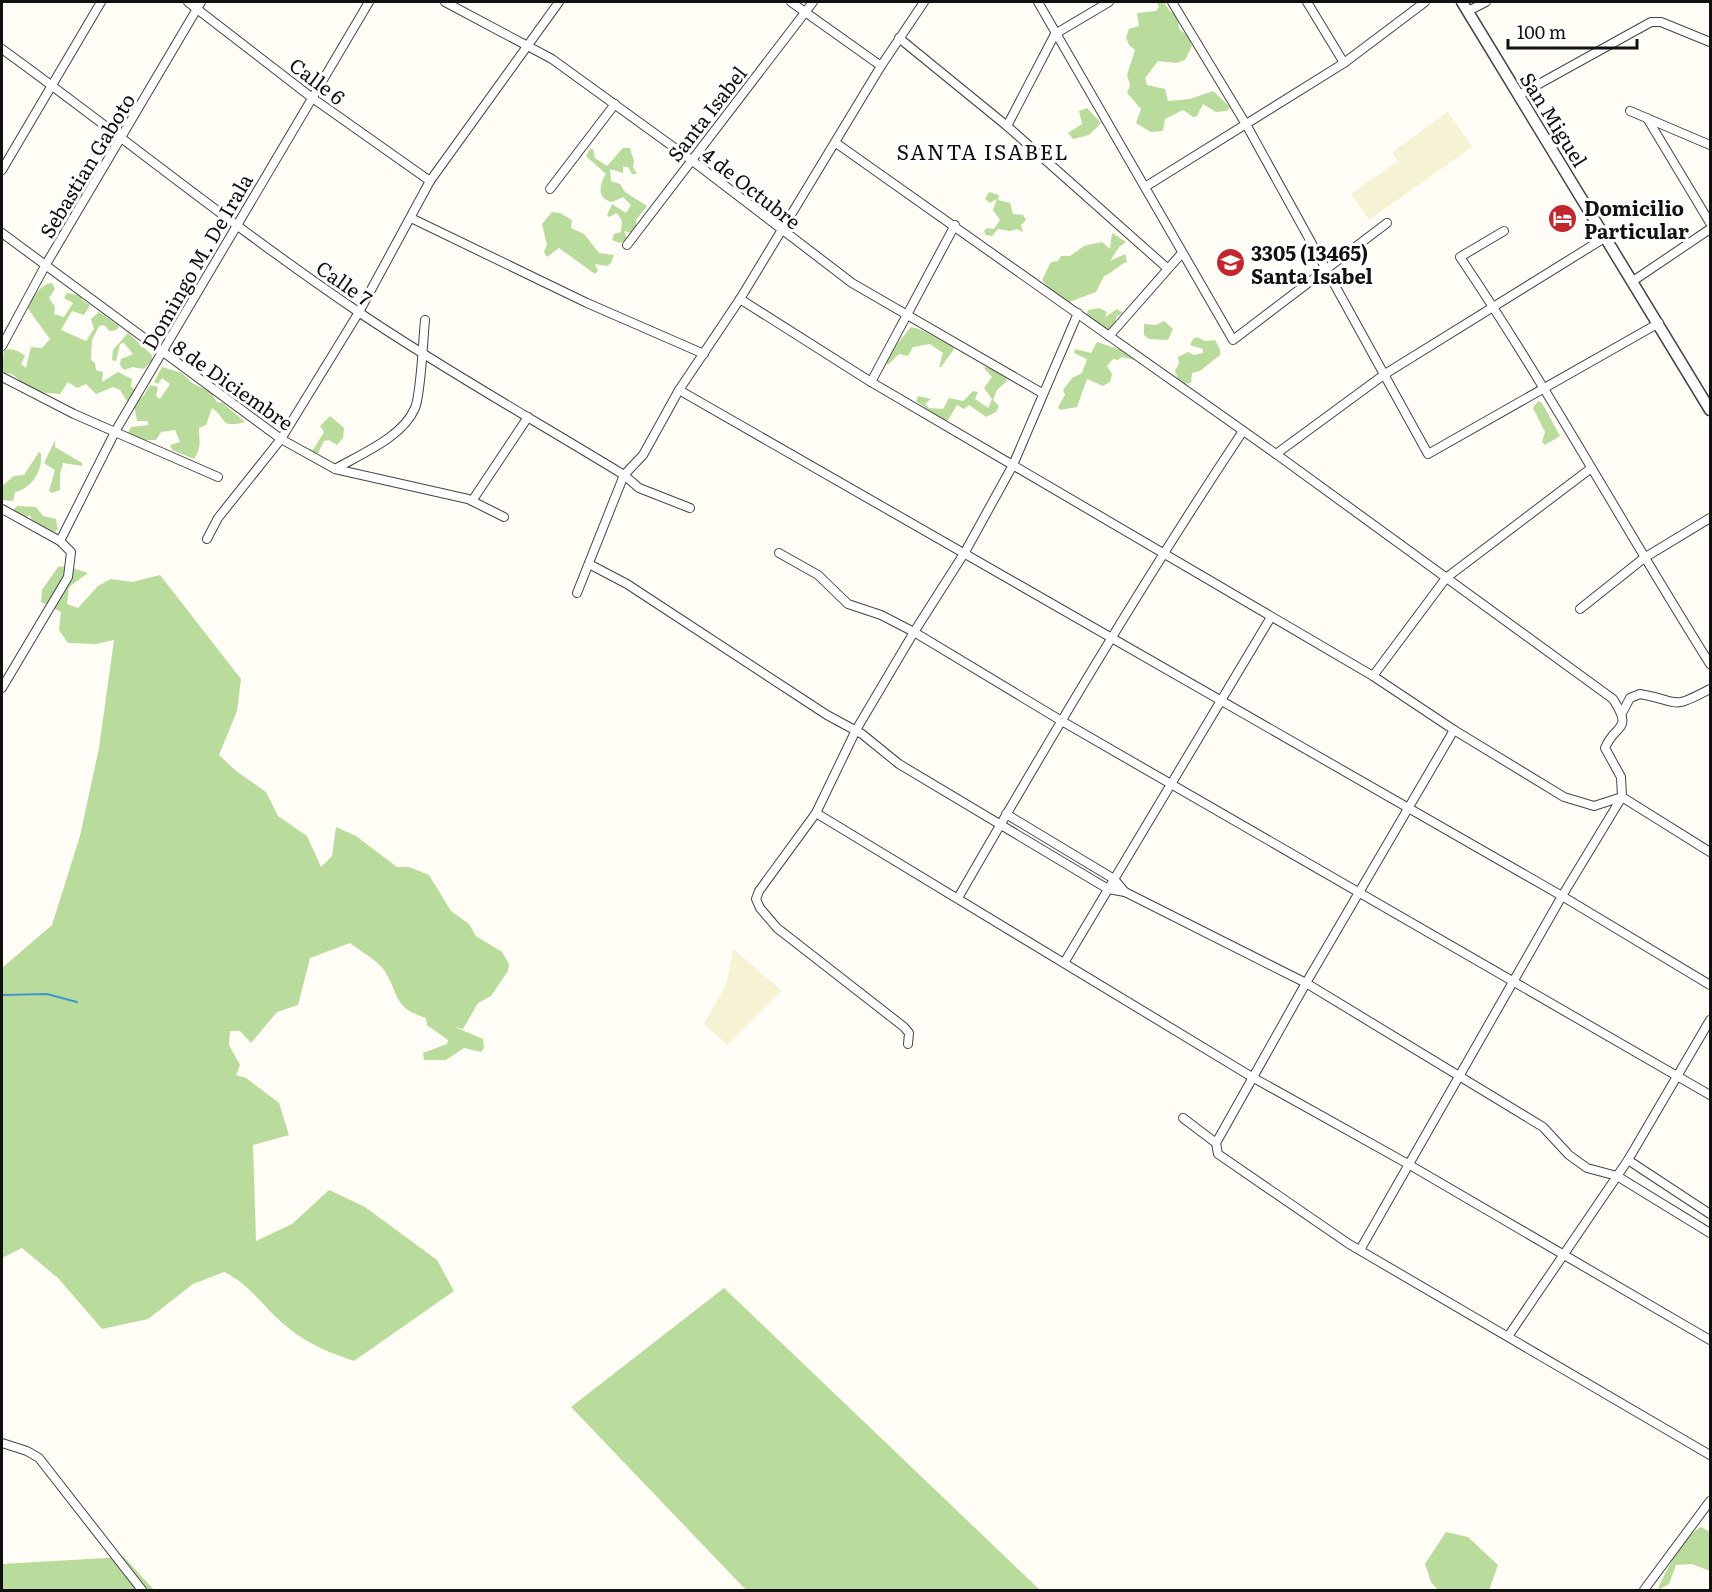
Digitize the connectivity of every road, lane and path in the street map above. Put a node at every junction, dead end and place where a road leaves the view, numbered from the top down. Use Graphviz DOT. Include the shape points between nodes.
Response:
graph roads {
  1 [pos="101,2"];
  2 [pos="188,2"];
  3 [pos="369,2"];
  4 [pos="445,2"];
  5 [pos="559,2"];
  6 [pos="790,2"];
  7 [pos="813,2"];
  8 [pos="924,2"];
  9 [pos="1038,2"];
  10 [pos="1109,2"];
  11 [pos="1172,2"];
  12 [pos="1307,2"];
  13 [pos="1425,2"];
  14 [pos="1486,2"];
  15 [pos="199,5"];
  16 [pos="1465,6"];
  17 [pos="806,11"];
  18 [pos="1055,34"];
  19 [pos="899,38"];
  20 [pos="1710,42"];
  21 [pos="526,45"];
  22 [pos="2,49"];
  23 [pos="1344,63"];
  24 [pos="880,66"];
  25 [pos="52,85"];
  26 [pos="1519,95"];
  27 [pos="311,97"];
  28 [pos="615,104"];
  29 [pos="1630,111"];
  30 [pos="1647,118"];
  31 [pos="1007,126"];
  32 [pos="1247,126"];
  33 [pos="121,137"];
  34 [pos="836,143"];
  35 [pos="1710,145"];
  36 [pos="690,159"];
  37 [pos="2,170"];
  38 [pos="430,181"];
  39 [pos="1145,187"];
  40 [pos="550,189"];
  41 [pos="411,218"];
  42 [pos="1387,223"];
  43 [pos="1710,224"];
  44 [pos="237,225"];
  45 [pos="955,225"];
  46 [pos="1710,229"];
  47 [pos="782,231"];
  48 [pos="1503,231"];
  49 [pos="2,233"];
  50 [pos="1606,237"];
  51 [pos="627,245"];
  52 [pos="1182,253"];
  53 [pos="45,266"];
  54 [pos="1167,268"];
  55 [pos="1326,269"];
  56 [pos="1633,281"];
  57 [pos="740,300"];
  58 [pos="1494,308"];
  59 [pos="358,312"];
  60 [pos="1078,313"];
  61 [pos="906,315"];
  62 [pos="425,320"];
  63 [pos="1659,323"];
  64 [pos="1109,336"];
  65 [pos="2,346"];
  66 [pos="162,353"];
  67 [pos="421,353"];
  68 [pos="704,354"];
  69 [pos="1385,374"];
  70 [pos="2,377"];
  71 [pos="871,382"];
  72 [pos="1543,389"];
  73 [pos="679,390"];
  74 [pos="1042,393"];
  75 [pos="1710,410"];
  76 [pos="528,417"];
  77 [pos="116,430"];
  78 [pos="1242,431"];
  79 [pos="281,439"];
  80 [pos="1276,454"];
  81 [pos="1013,465"];
  82 [pos="1590,469"];
  83 [pos="335,470"];
  84 [pos="624,475"];
  85 [pos="218,477"];
  86 [pos="472,501"];
  87 [pos="690,508"];
  88 [pos="2,509"];
  89 [pos="504,517"];
  90 [pos="1710,518"];
  91 [pos="207,539"];
  92 [pos="60,541"];
  93 [pos="965,552"];
  94 [pos="1163,552"];
  95 [pos="779,553"];
  96 [pos="1644,558"];
  97 [pos="589,564"];
  98 [pos="1446,578"];
  99 [pos="577,593"];
  100 [pos="1581,609"];
  101 [pos="1271,617"];
  102 [pos="914,632"];
  103 [pos="1111,638"];
  104 [pos="1710,664"];
  105 [pos="1373,676"];
  106 [pos="2,686"];
  107 [pos="1710,689"];
  108 [pos="1220,699"];
  109 [pos="1622,713"];
  110 [pos="1060,720"];
  111 [pos="856,730"];
  112 [pos="1454,730"];
  113 [pos="1172,784"];
  114 [pos="1622,797"];
  115 [pos="1408,809"];
  116 [pos="816,813"];
  117 [pos="1006,814"];
  118 [pos="1000,824"];
  119 [pos="1710,852"];
  120 [pos="1114,879"];
  121 [pos="1108,889"];
  122 [pos="1125,892"];
  123 [pos="1358,892"];
  124 [pos="1562,896"];
  125 [pos="958,898"];
  126 [pos="1064,963"];
  127 [pos="1306,983"];
  128 [pos="1514,984"];
  129 [pos="1710,985"];
  130 [pos="1710,1020"];
  131 [pos="908,1044"];
  132 [pos="1459,1075"];
  133 [pos="1677,1075"];
  134 [pos="1252,1077"];
  135 [pos="1710,1095"];
  136 [pos="1182,1118"];
  137 [pos="1216,1143"];
  138 [pos="1628,1160"];
  139 [pos="1408,1164"];
  140 [pos="1617,1176"];
  141 [pos="1710,1214"];
  142 [pos="1710,1233"];
  143 [pos="1360,1250"];
  144 [pos="1563,1254"];
  145 [pos="1509,1335"];
  146 [pos="1710,1340"];
  147 [pos="2,1443"];
  148 [pos="1710,1455"];
  149 [pos="1710,1501"];
  150 [pos="142,1590"];
  151 [pos="1644,1590"];
  1 -- 25 [label="street"];
  2 -- 15 [label="street, Calle 6"];
  3 -- 27 [label="street, Domingo M. De Irala"];
  4 -- 21 [label="street, 4 de Octubre"];
  5 -- 21 [label="street"];
  6 -- 17 [label="street"];
  7 -- 17 [label="street, Santa Isabel"];
  8 -- 19 [label="street"];
  9 -- 18 [label="street"];
  10 -- 18 [label="street"];
  11 -- 32 [label="street"];
  12 -- 23 [label="street"];
  13 -- 23 [label="street"];
  14 -- 16 [label="street"];
  15 -- 27 [label="street, Calle 6"];
  15 -- 33 [label="street, Sebastian Gaboto"];
  16 -- 26 [label="street, San Miguel"];
  17 -- 24 [label="street"];
  17 -- 36 [label="street, Santa Isabel"];
  18 -- 31 [label="street"];
  18 -- 39 [label="street"];
  19 -- 24 [label="street"];
  19 -- 31 [label="street"];
  20 -- 26 [label="street" via="1661,22 1651,22"];
  21 -- 28 [label="street, 4 de Octubre"];
  21 -- 38 [label="street"];
  22 -- 25 [label="street, Calle 7"];
  23 -- 32 [label="street"];
  24 -- 34 [label="street"];
  25 -- 33 [label="street, Calle 7"];
  25 -- 37 [label="street"];
  26 -- 50 [label="street, San Miguel"];
  27 -- 38 [label="street, Calle 6"];
  27 -- 44 [label="street, Domingo M. De Irala"];
  28 -- 36 [label="street, 4 de Octubre"];
  28 -- 40 [label="street"];
  29 -- 30 [label="street"];
  30 -- 35 [label="street"];
  30 -- 43 [label="street"];
  31 -- 54 [label="street"];
  32 -- 39 [label="street"];
  32 -- 55 [label="street"];
  33 -- 44 [label="street, Calle 7"];
  33 -- 53 [label="street, Sebastian Gaboto"];
  34 -- 45 [label="street"];
  34 -- 47 [label="street"];
  36 -- 47 [label="street, 4 de Octubre"];
  36 -- 51 [label="street, Santa Isabel"];
  38 -- 41 [label="street"];
  39 -- 52 [label="street"];
  41 -- 59 [label="street"];
  41 -- 68 [label="street"];
  42 -- 55 [label="street"];
  44 -- 59 [label="street, Calle 7"];
  44 -- 66 [label="street, Domingo M. De Irala"];
  45 -- 60 [label="street"];
  45 -- 61 [label="street"];
  46 -- 56 [label="street"];
  47 -- 57 [label="street"];
  47 -- 61 [label="street, 4 de Octubre" via="852,283"];
  48 -- 58 [label="street" via="1460,257"];
  49 -- 53 [label="street, 8 de Diciembre"];
  50 -- 56 [label="street, San Miguel"];
  50 -- 58 [label="street"];
  52 -- 54 [label="street"];
  52 -- 55 [label="street" via="1233,340"];
  53 -- 65 [label="street, Sebastian Gaboto"];
  53 -- 66 [label="street, 8 de Diciembre"];
  54 -- 64 [label="street"];
  55 -- 69 [label="street"];
  56 -- 63 [label="street, San Miguel"];
  57 -- 68 [label="street"];
  57 -- 71 [label="street"];
  58 -- 69 [label="street"];
  58 -- 72 [label="street"];
  59 -- 67 [label="street, Calle 7"];
  59 -- 79 [label="street"];
  60 -- 64 [label="street"];
  60 -- 74 [label="street"];
  61 -- 71 [label="street"];
  61 -- 74 [label="street, 4 de Octubre"];
  62 -- 67 [label="street"];
  63 -- 72 [label="street"];
  63 -- 75 [label="street, San Miguel"];
  64 -- 78 [label="street"];
  66 -- 77 [label="street, Domingo M. De Irala"];
  66 -- 79 [label="street, 8 de Diciembre"];
  67 -- 76 [label="street, Calle 7"];
  67 -- 83 [label="street" via="416,406 409,420"];
  68 -- 73 [label="street"];
  69 -- 72 [label="street" via="1428,454"];
  69 -- 80 [label="street"];
  70 -- 77 [label="street" via="74,414"];
  71 -- 81 [label="street"];
  72 -- 82 [label="street"];
  73 -- 84 [label="street" via="643,455"];
  73 -- 93 [label="street"];
  74 -- 81 [label="street"];
  76 -- 84 [label="street, Calle 7"];
  76 -- 86 [label="street"];
  77 -- 85 [label="street"];
  77 -- 92 [label="street, Domingo M. De Irala"];
  78 -- 80 [label="street"];
  78 -- 94 [label="street"];
  79 -- 83 [label="street, 8 de Diciembre"];
  79 -- 91 [label="street" via="218,518"];
  80 -- 98 [label="street"];
  81 -- 93 [label="street"];
  81 -- 94 [label="street"];
  82 -- 96 [label="street"];
  82 -- 98 [label="street"];
  83 -- 86 [label="street, 8 de Diciembre"];
  84 -- 87 [label="street, Calle 7" via="639,488"];
  84 -- 97 [label="street"];
  86 -- 89 [label="street, 8 de Diciembre"];
  88 -- 92 [label="street"];
  90 -- 96 [label="street"];
  92 -- 106 [label="street" via="71,552 68,577"];
  93 -- 102 [label="street"];
  93 -- 103 [label="street"];
  94 -- 101 [label="street"];
  94 -- 103 [label="street"];
  95 -- 102 [label="street" via="818,575 848,604"];
  96 -- 100 [label="street"];
  96 -- 104 [label="street"];
  97 -- 99 [label="street"];
  97 -- 111 [label="street" via="627,584 797,696"];
  98 -- 105 [label="street"];
  98 -- 109 [label="street" via="1613,699"];
  101 -- 105 [label="street"];
  101 -- 108 [label="street"];
  102 -- 110 [label="street"];
  102 -- 111 [label="street"];
  103 -- 108 [label="street"];
  103 -- 110 [label="street"];
  105 -- 112 [label="street"];
  107 -- 109 [label="street" via="1675,705 1640,694 1630,698"];
  108 -- 113 [label="street"];
  108 -- 115 [label="street"];
  109 -- 114 [label="street" via="1622,727 1605,748 1622,777"];
  110 -- 113 [label="street"];
  110 -- 117 [label="street"];
  111 -- 116 [label="street"];
  111 -- 118 [label="street" via="899,764"];
  112 -- 114 [label="street" via="1574,801 1594,806"];
  112 -- 115 [label="street"];
  113 -- 120 [label="street"];
  113 -- 123 [label="street"];
  114 -- 119 [label="street"];
  114 -- 124 [label="street"];
  115 -- 123 [label="street"];
  115 -- 124 [label="street"];
  116 -- 125 [label="street"];
  116 -- 131 [label="street" via="756,899 777,928 904,1027 909,1033"];
  117 -- 118 [label="street"];
  117 -- 120 [label="street"];
  118 -- 121 [label="street"];
  118 -- 125 [label="street"];
  120 -- 121 [label="street"];
  120 -- 122 [label="street"];
  121 -- 122 [label="street"];
  121 -- 126 [label="street"];
  122 -- 127 [label="street"];
  123 -- 127 [label="street"];
  123 -- 128 [label="street"];
  124 -- 128 [label="street"];
  124 -- 129 [label="street"];
  125 -- 126 [label="street"];
  126 -- 134 [label="street"];
  127 -- 132 [label="street"];
  127 -- 134 [label="street"];
  128 -- 132 [label="street"];
  128 -- 133 [label="street"];
  130 -- 133 [label="street"];
  132 -- 139 [label="street"];
  132 -- 140 [label="street" via="1543,1127 1587,1168"];
  133 -- 135 [label="street"];
  133 -- 138 [label="street"];
  134 -- 137 [label="street"];
  134 -- 139 [label="street"];
  136 -- 137 [label="street"];
  137 -- 143 [label="street" via="1218,1154"];
  138 -- 140 [label="street"];
  138 -- 141 [label="street"];
  139 -- 143 [label="street"];
  139 -- 144 [label="street"];
  140 -- 142 [label="street"];
  140 -- 144 [label="street"];
  143 -- 145 [label="street"];
  144 -- 145 [label="street"];
  144 -- 146 [label="street"];
  145 -- 148 [label="street"];
  147 -- 150 [label="street" via="39,1458"];
  149 -- 151 [label="street"];
}
